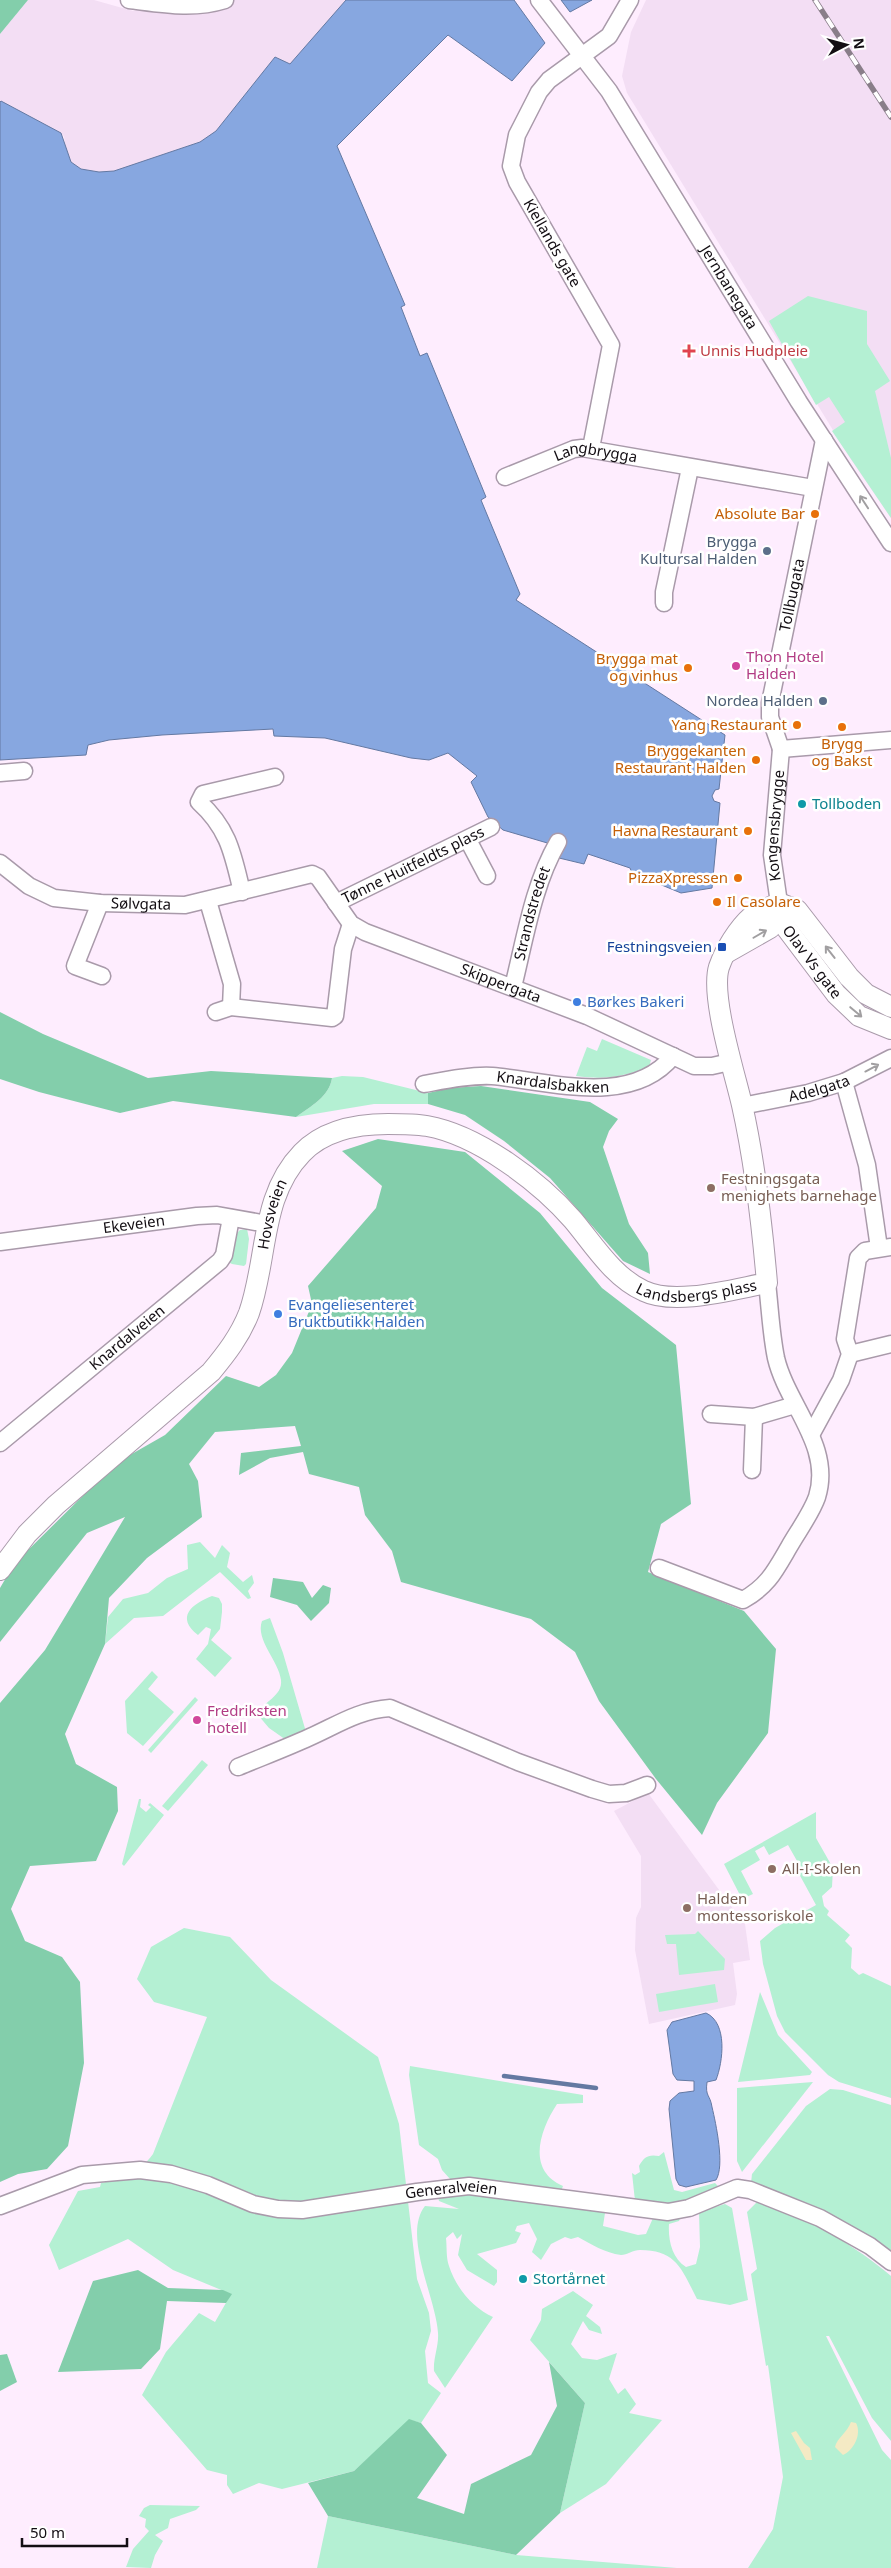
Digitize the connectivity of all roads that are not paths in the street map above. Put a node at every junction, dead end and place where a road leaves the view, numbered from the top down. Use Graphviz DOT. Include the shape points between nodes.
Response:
graph roads {
  1 [pos="129,0"];
  2 [pos="225,0"];
  3 [pos="540,0"];
  4 [pos="630,0"];
  5 [pos="582,56"];
  6 [pos="824,440"];
  7 [pos="591,448"];
  8 [pos="690,468"];
  9 [pos="505,477"];
  10 [pos="812,488"];
  11 [pos="891,543"];
  12 [pos="664,603"];
  13 [pos="891,740"];
  14 [pos="781,749"];
  15 [pos="24,771"];
  16 [pos="0,773"];
  17 [pos="275,777"];
  18 [pos="491,827"];
  19 [pos="468,840"];
  20 [pos="558,842"];
  21 [pos="0,863"];
  22 [pos="487,876"];
  23 [pos="318,877"];
  24 [pos="242,892"];
  25 [pos="208,901"];
  26 [pos="100,903"];
  27 [pos="336,903"];
  28 [pos="780,903"];
  29 [pos="351,924"];
  30 [pos="102,976"];
  31 [pos="513,987"];
  32 [pos="891,1007"];
  33 [pos="891,1029"];
  34 [pos="673,1056"];
  35 [pos="891,1058"];
  36 [pos="730,1062"];
  37 [pos="844,1082"];
  38 [pos="424,1084"];
  39 [pos="742,1106"];
  40 [pos="231,1218"];
  41 [pos="267,1224"];
  42 [pos="0,1242"];
  43 [pos="885,1247"];
  44 [pos="628,1282"];
  45 [pos="767,1283"];
  46 [pos="891,1344"];
  47 [pos="850,1354"];
  48 [pos="795,1405"];
  49 [pos="711,1414"];
  50 [pos="754,1417"];
  51 [pos="811,1435"];
  52 [pos="0,1443"];
  53 [pos="752,1470"];
  54 [pos="659,1568"];
  55 [pos="0,1570"];
  56 [pos="238,1767"];
  57 [pos="647,1785"];
  58 [pos="0,2206"];
  59 [pos="891,2262"];
  1 -- 2 [label="street" via="178,7"];
  3 -- 5 [label="street, Jernbanegata"];
  4 -- 5 [label="street, Kiellands gate" via="609,36"];
  5 -- 6 [label="street, Jernbanegata" via="609,91"];
  5 -- 7 [label="street, Kiellands gate" via="538,92 517,135 511,166 516,182 611,345"];
  6 -- 10 [label="street, Tollbugata"];
  11 -- 6 [label="street, Jernbanegata, one-way"];
  7 -- 8 [label="street, Langbrygga"];
  7 -- 9 [label="street, Langbrygga" via="574,449"];
  8 -- 10 [label="street, Langbrygga"];
  8 -- 12 [label="street"];
  10 -- 14 [label="street, Tollbugata" via="770,703 770,717"];
  13 -- 14 [label="street"];
  14 -- 28 [label="street, Kongensbrygge" via="772,855"];
  15 -- 16 [label="street"];
  17 -- 24 [label="street" via="203,794 199,802 223,829"];
  18 -- 19 [label="street, Tønne Huitfeldts plass"];
  19 -- 22 [label="street"];
  19 -- 27 [label="street, Tønne Huitfeldts plass"];
  20 -- 31 [label="street, Strandstredet" via="537,895"];
  21 -- 26 [label="street, Sølvgata" via="54,898"];
  23 -- 24 [label="street, Sølvgata" via="312,874"];
  23 -- 27 [label="street, Tønne Huitfeldts plass"];
  24 -- 25 [label="street, Sølvgata"];
  25 -- 26 [label="street, Sølvgata" via="185,905"];
  25 -- 29 [label="street" via="232,984 224,1010 335,1016 343,949"];
  26 -- 30 [label="street" via="75,966"];
  27 -- 29 [label="street"];
  32 -- 28 [label="street, Olav Vs gate, one-way" via="866,994 797,910"];
  28 -- 33 [label="street, Olav Vs gate, one-way" via="784,925 836,994 859,1016"];
  28 -- 36 [label="street, Kongensbrygge" via="753,916 739,930 725,955 717,990"];
  29 -- 31 [label="street, Skippergata"];
  31 -- 34 [label="street, Skippergata" via="587,1016"];
  34 -- 36 [label="street, Skippergata" via="694,1066"];
  34 -- 38 [label="street, Knardalsbakken" via="665,1066 626,1086 575,1087 491,1076"];
  37 -- 35 [label="street, Adelgata, one-way"];
  36 -- 39 [label="street"];
  37 -- 39 [label="street, Adelgata"];
  37 -- 43 [label="street"];
  39 -- 45 [label="street"];
  40 -- 41 [label="street, Ekeveien"];
  40 -- 42 [label="street, Ekeveien" via="197,1216"];
  40 -- 52 [label="street, Knardalveien" via="220,1261"];
  41 -- 44 [label="street, Hovsveien" via="279,1184 301,1154 320,1139 358,1126 428,1126 488,1150 525,1175 553,1198"];
  41 -- 55 [label="street, Hovsveien" via="249,1313 230,1349 211,1372 56,1505 27,1534"];
  43 -- 47 [label="street" via="864,1251 858,1258 845,1339"];
  44 -- 45 [label="street, Landsbergs plass" via="646,1292 667,1296"];
  45 -- 48 [label="street" via="776,1358"];
  46 -- 47 [label="street"];
  47 -- 51 [label="street" via="841,1380"];
  48 -- 50 [label="street"];
  48 -- 51 [label="street"];
  49 -- 50 [label="street"];
  50 -- 53 [label="street"];
  51 -- 54 [label="street" via="818,1456 817,1497 772,1576 760,1590 743,1600"];
  56 -- 57 [label="street" via="357,1714 390,1708 592,1789 609,1794 626,1793"];
  58 -- 59 [label="street, Generalveien" via="82,2176 140,2170 171,2174 208,2185 253,2204 302,2210 469,2186 668,2212 689,2208 737,2188 750,2190 820,2218 870,2246"];
}
